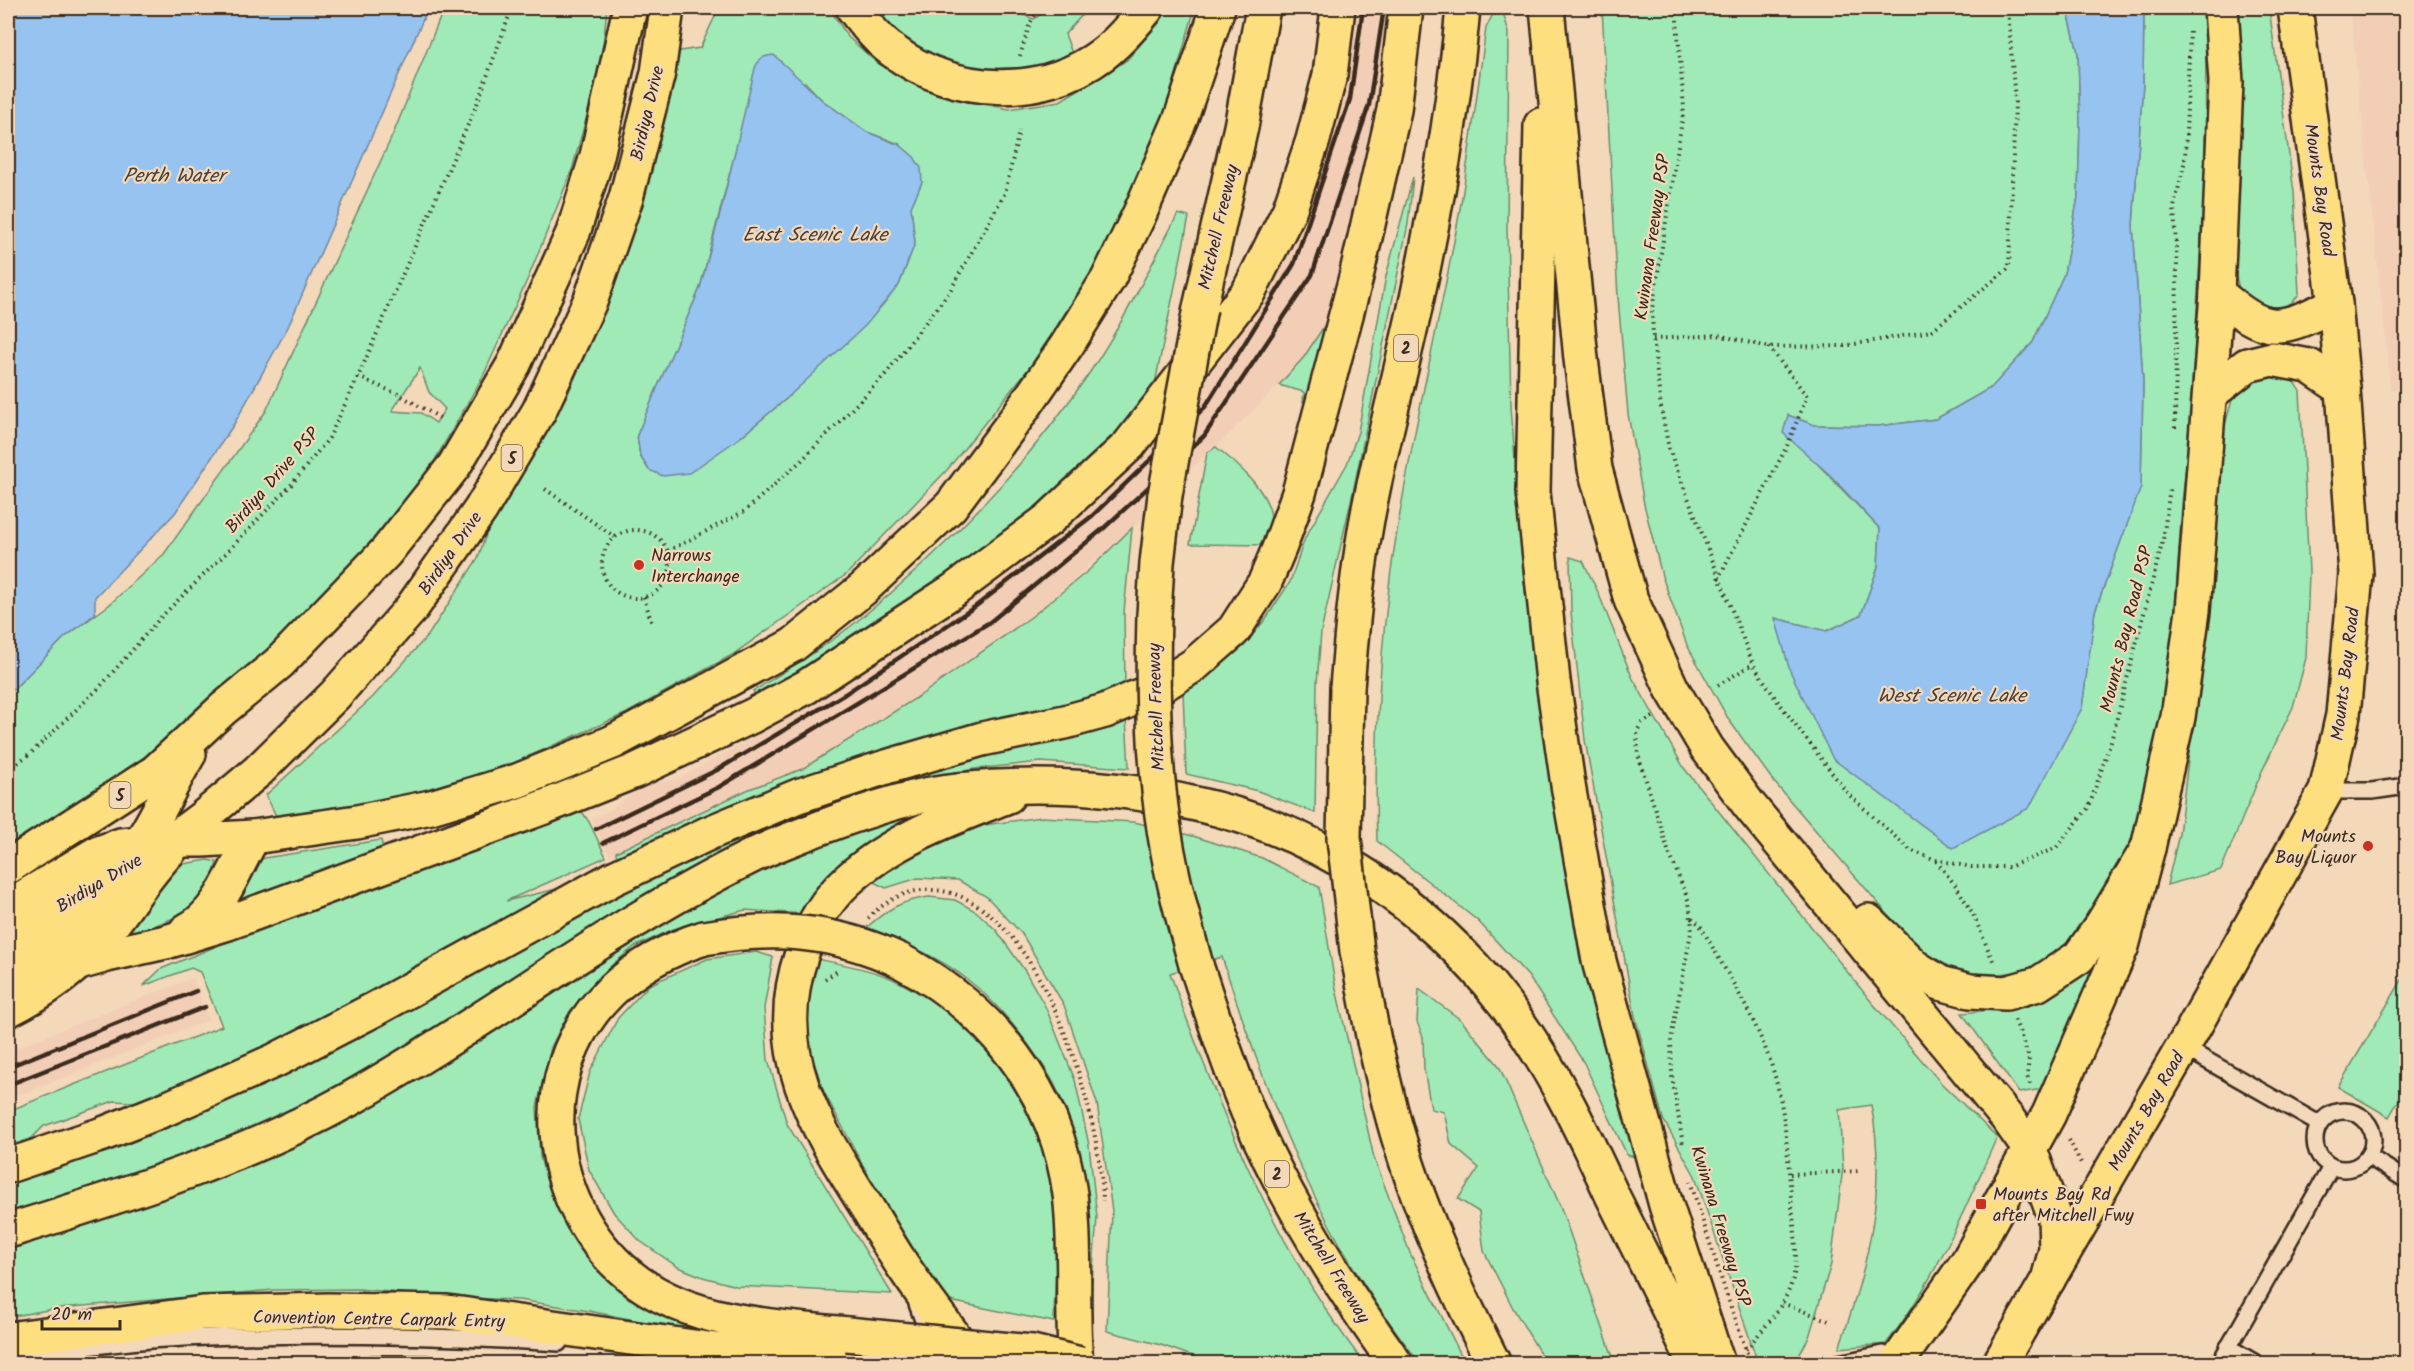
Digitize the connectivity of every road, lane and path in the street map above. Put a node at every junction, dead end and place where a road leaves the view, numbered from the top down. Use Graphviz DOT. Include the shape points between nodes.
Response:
graph roads {
  1 [pos="512,8"];
  2 [pos="630,8"];
  3 [pos="667,8"];
  4 [pos="853,8"];
  5 [pos="1040,8"];
  6 [pos="1148,8"];
  7 [pos="1218,8"];
  8 [pos="1263,8"];
  9 [pos="1338,8"];
  10 [pos="1406,8"];
  11 [pos="1462,8"];
  12 [pos="1545,8"];
  13 [pos="1676,8"];
  14 [pos="2007,8"];
  15 [pos="2221,8"];
  16 [pos="2295,8"];
  17 [pos="2191,19"];
  18 [pos="1019,58"];
  19 [pos="1018,131"];
  20 [pos="2217,293"];
  21 [pos="2335,304"];
  22 [pos="1653,339"];
  23 [pos="1768,347"];
  24 [pos="358,377"];
  25 [pos="2343,389"];
  26 [pos="2210,394"];
  27 [pos="442,419"];
  28 [pos="2175,435"];
  29 [pos="2171,481"];
  30 [pos="545,489"];
  31 [pos="615,537"];
  32 [pos="668,551"];
  33 [pos="1718,579"];
  34 [pos="644,597"];
  35 [pos="652,624"];
  36 [pos="1754,664"];
  37 [pos="1718,685"];
  38 [pos="223,709"];
  39 [pos="1653,717"];
  40 [pos="8,770"];
  41 [pos="1032,786"];
  42 [pos="2406,786"];
  43 [pos="2326,791"];
  44 [pos="1749,805"];
  45 [pos="174,835"];
  46 [pos="254,837"];
  47 [pos="2148,848"];
  48 [pos="1935,860"];
  49 [pos="8,867"];
  50 [pos="122,869"];
  51 [pos="8,907"];
  52 [pos="1692,918"];
  53 [pos="8,939"];
  54 [pos="166,942"];
  55 [pos="79,963"];
  56 [pos="1998,970"];
  57 [pos="8,977"];
  58 [pos="8,983"];
  59 [pos="8,1010"];
  60 [pos="2014,1018"];
  61 [pos="2183,1047"];
  62 [pos="2030,1086"];
  63 [pos="2319,1124"];
  64 [pos="2068,1138"];
  65 [pos="1683,1148"];
  66 [pos="2030,1150"];
  67 [pos="2368,1156"];
  68 [pos="8,1166"];
  69 [pos="2083,1167"];
  70 [pos="2331,1167"];
  71 [pos="1688,1170"];
  72 [pos="1860,1171"];
  73 [pos="1790,1174"];
  74 [pos="2406,1180"];
  75 [pos="8,1231"];
  76 [pos="907,1272"];
  77 [pos="2048,1280"];
  78 [pos="1782,1303"];
  79 [pos="1832,1322"];
  80 [pos="8,1339"];
  81 [pos="795,1343"];
  82 [pos="2228,1347"];
  83 [pos="850,1349"];
  84 [pos="715,1350"];
  85 [pos="8,1357"];
  86 [pos="1728,1360"];
  87 [pos="1896,1363"];
  88 [pos="372,1364"];
  89 [pos="426,1364"];
  90 [pos="939,1364"];
  91 [pos="974,1364"];
  92 [pos="1076,1364"];
  93 [pos="1080,1364"];
  94 [pos="1395,1364"];
  95 [pos="1494,1364"];
  96 [pos="1695,1364"];
  97 [pos="1751,1364"];
  98 [pos="1833,1364"];
  99 [pos="2000,1364"];
  100 [pos="2218,1364"];
  101 [pos="2257,1364"];
  1 -- 24 [label="path, Birdiya Drive PSP" via="477,104"];
  2 -- 38 [label="main road, 5" via="597,156 573,233 514,364 454,466 386,552 279,663"];
  3 -- 45 [label="main road, Birdiya Drive / 5" via="658,73 626,198 591,299 539,411 482,509 411,609 335,695 258,771"];
  4 -- 6 [label="main road" via="893,51 930,72 956,82 1012,88 1043,82 1102,54"];
  5 -- 18 [label="path" via="1030,23"];
  7 -- 46 [label="main road" via="1181,118 1140,213 1108,279 1068,345 951,506 863,589 793,645 613,742 517,780 431,807"];
  8 -- 94 [label="main road, Mitchell Freeway / 2, bridge" via="1165,495 1154,615 1153,721 1160,800 1173,875 1196,965 1248,1112 1290,1200"];
  9 -- 54 [label="main road" via="1330,75 1313,140 1289,211 1249,291 1129,445 1047,520 954,590 806,687 692,745 547,806"];
  10 -- 68 [label="main road" via="1394,110 1356,277 1299,494 1265,582 1234,630 1194,665 1158,688 1106,711 982,739 886,767 798,796 709,832 614,878 276,1060 168,1108"];
  11 -- 95 [label="main road, 2, bridge" via="1441,177 1360,561 1347,688 1344,838 1357,951 1374,1041 1402,1148 1445,1263"];
  12 -- 44 [label="main road" via="1595,468 1631,600 1672,689 1707,748"];
  12 -- 86 [label="main road" via="1533,492 1553,681 1599,961 1666,1205"];
  13 -- 22 [label="path, Kwinana Freeway PSP" via="1684,108 1652,310"];
  14 -- 23 [label="path" via="2015,103 2008,268 1931,331 1844,346"];
  15 -- 20 [label="main road" via="2226,82"];
  16 -- 21 [label="main road, Mounts Bay Road"];
  17 -- 28 [label="path" via="2185,160 2174,207"];
  19 -- 32 [label="path" via="1000,203 950,291 884,376 745,512"];
  20 -- 21 [label="main road" via="2244,315 2269,326 2300,321"];
  20 -- 26 [label="main road"];
  21 -- 25 [label="main road, Mounts Bay Road"];
  22 -- 23 [label="path" via="1718,335"];
  22 -- 33 [label="path, Kwinana Freeway PSP" via="1669,449"];
  23 -- 33 [label="path" via="1807,396 1787,446"];
  24 -- 27 [label="path"];
  24 -- 40 [label="path, Birdiya Drive PSP" via="328,438 291,485 161,617 100,687"];
  25 -- 26 [label="main road" via="2309,366 2272,359 2247,365"];
  25 -- 43 [label="main road, Mounts Bay Road" via="2356,574 2343,715"];
  26 -- 47 [label="main road" via="2193,611 2178,717"];
  29 -- 48 [label="path, Mounts Bay Road PSP" via="2163,540 2111,741 2089,807 2056,848 2009,867 1971,867"];
  30 -- 31 [label="path"];
  31 -- 32 [label="path" via="638,530 649,532"];
  31 -- 34 [label="path" via="603,555 605,578 620,594"];
  32 -- 34 [label="path" via="669,575 655,593"];
  33 -- 36 [label="path, Kwinana Freeway PSP"];
  34 -- 35 [label="path"];
  36 -- 37 [label="path"];
  36 -- 48 [label="path, Mounts Bay Road PSP" via="1848,794 1910,850"];
  38 -- 45 [label="main road" via="172,781"];
  38 -- 49 [label="main road, 5" via="155,772"];
  39 -- 52 [label="path, Kwinana Freeway PSP" via="1637,731 1638,755"];
  41 -- 75 [label="main road" via="953,790 864,811 754,854 651,910 451,1040 343,1102 201,1167"];
  41 -- 76 [label="main road" via="917,834 872,860 830,900 808,936 796,969 791,993 791,1041 802,1089 826,1142"];
  41 -- 96 [label="main road" via="1153,794 1218,808 1280,828 1336,857 1413,909 1461,951 1505,1004 1547,1065"];
  42 -- 43 [label="lane"];
  43 -- 61 [label="main road, Mounts Bay Road"];
  44 -- 47 [label="main road" via="1915,967 1940,983 1970,991 2006,993 2038,984 2079,957"];
  44 -- 66 [label="main road"];
  45 -- 46 [label="main road"];
  45 -- 50 [label="main road, Birdiya Drive / 5"];
  45 -- 51 [label="main road" via="96,854"];
  45 -- 55 [label="main road"];
  46 -- 54 [label="main road" via="216,906 195,927"];
  47 -- 66 [label="main road" via="2122,946 2083,1040"];
  48 -- 56 [label="path" via="1972,912"];
  50 -- 53 [label="main road, Birdiya Drive / 5"];
  50 -- 57 [label="main road" via="52,946"];
  52 -- 65 [label="path, Kwinana Freeway PSP" via="1671,1039 1672,1076"];
  52 -- 73 [label="path" via="1700,925 1762,1044 1775,1080"];
  54 -- 55 [label="main road"];
  55 -- 58 [label="main road"];
  55 -- 59 [label="main road" via="37,995"];
  60 -- 62 [label="path" via="2029,1058 2026,1076"];
  61 -- 63 [label="lane"];
  61 -- 77 [label="main road, Mounts Bay Road"];
  63 -- 67 [label="lane" via="2333,1112 2350,1110 2364,1117 2371,1127 2374,1144"];
  63 -- 70 [label="lane" via="2314,1139 2318,1155"];
  64 -- 69 [label="path"];
  66 -- 77 [label="main road" via="2055,1218 2056,1250"];
  66 -- 87 [label="main road" via="1968,1261"];
  67 -- 70 [label="lane" via="2348,1169"];
  67 -- 74 [label="lane"];
  70 -- 82 [label="lane"];
  71 -- 97 [label="path, Kwinana Freeway PSP, bridge"];
  72 -- 73 [label="path"];
  73 -- 78 [label="path" via="1796,1248 1794,1275"];
  76 -- 90 [label="lane"];
  76 -- 91 [label="main road"];
  77 -- 99 [label="main road, Mounts Bay Road"];
  78 -- 79 [label="path"];
  78 -- 86 [label="path" via="1767,1326"];
  80 -- 84 [label="main road" via="202,1313 328,1310 447,1312"];
  81 -- 83 [label="main road"];
  81 -- 84 [label="main road"];
  81 -- 92 [label="main road, bridge" via="757,1324 704,1312 639,1282 602,1250 590,1233 575,1209 561,1163 556,1135 560,1082 578,1035 595,1009 630,975 670,950 704,938 764,931 819,934 870,947 942,985 989,1026 1032,1081 1056,1138 1070,1195"];
  82 -- 100 [label="lane"];
  82 -- 101 [label="lane"];
  83 -- 91 [label="main road, bridge"];
  83 -- 93 [label="main road, bridge" via="1032,1352"];
  84 -- 85 [label="lane, Convention Centre Carpark Entry" via="451,1337 280,1335 164,1339"];
  87 -- 98 [label="lane" via="1883,1354"];
  88 -- 89 [label="lane"];
}
